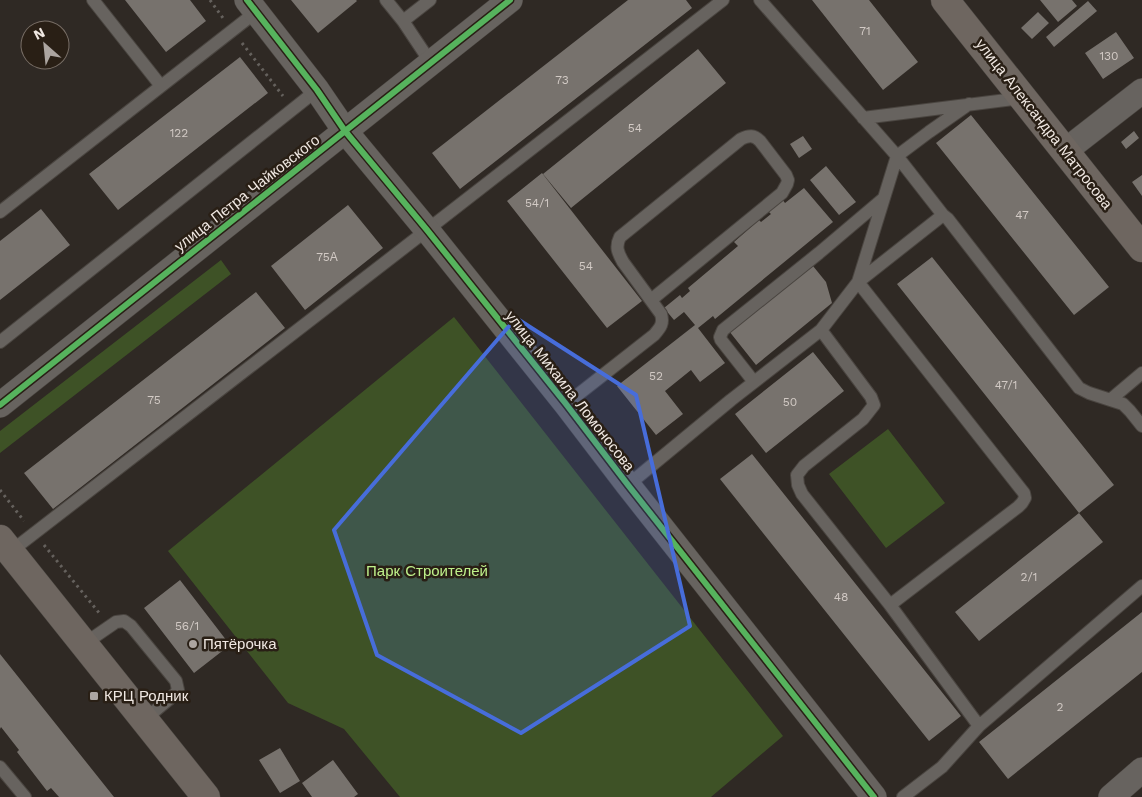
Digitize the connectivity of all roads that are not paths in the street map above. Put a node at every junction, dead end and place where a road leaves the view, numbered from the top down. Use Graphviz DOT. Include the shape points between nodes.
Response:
graph roads {
  1 [pos="93,0"];
  2 [pos="386,0"];
  3 [pos="430,0"];
  4 [pos="510,0"];
  5 [pos="723,0"];
  6 [pos="760,0"];
  7 [pos="945,0"];
  8 [pos="251,6"];
  9 [pos="403,21"];
  10 [pos="431,63"];
  11 [pos="160,86"];
  12 [pos="316,90"];
  13 [pos="1142,91"];
  14 [pos="1022,98"];
  15 [pos="969,104"];
  16 [pos="864,118"];
  17 [pos="345,131"];
  18 [pos="1065,151"];
  19 [pos="897,156"];
  20 [pos="884,198"];
  21 [pos="0,212"];
  22 [pos="943,215"];
  23 [pos="427,230"];
  24 [pos="1142,248"];
  25 [pos="858,282"];
  26 [pos="651,300"];
  27 [pos="821,330"];
  28 [pos="0,342"];
  29 [pos="1142,373"];
  30 [pos="754,382"];
  31 [pos="1110,400"];
  32 [pos="566,404"];
  33 [pos="0,406"];
  34 [pos="1142,426"];
  35 [pos="628,485"];
  36 [pos="5,545"];
  37 [pos="1142,586"];
  38 [pos="890,606"];
  39 [pos="84,644"];
  40 [pos="144,720"];
  41 [pos="978,726"];
  42 [pos="0,767"];
  43 [pos="1142,770"];
  44 [pos="24,797"];
  45 [pos="205,797"];
  46 [pos="874,797"];
  47 [pos="904,797"];
  48 [pos="1110,797"];
  1 -- 11 [label="lane"];
  2 -- 9 [label="lane"];
  3 -- 9 [label="lane"];
  4 -- 10 [label="street, улица Петра Чайковского"];
  5 -- 23 [label="lane"];
  6 -- 16 [label="lane"];
  7 -- 14 [label="street, улица Александра Матросова"];
  8 -- 11 [label="lane" via="232,30"];
  8 -- 12 [label="street, улица Михаила Ломоносова"];
  9 -- 10 [label="lane"];
  10 -- 17 [label="street, улица Петра Чайковского"];
  11 -- 21 [label="lane"];
  12 -- 17 [label="street, улица Михаила Ломоносова"];
  12 -- 28 [label="lane"];
  13 -- 18 [label="street"];
  14 -- 15 [label="lane"];
  14 -- 18 [label="street, улица Александра Матросова"];
  15 -- 16 [label="lane"];
  15 -- 19 [label="lane"];
  16 -- 19 [label="lane"];
  17 -- 23 [label="street, улица Михаила Ломоносова"];
  17 -- 33 [label="street, улица Петра Чайковского"];
  18 -- 24 [label="street, улица Александра Матросова"];
  19 -- 20 [label="lane"];
  19 -- 22 [label="lane"];
  20 -- 25 [label="lane"];
  20 -- 30 [label="lane" via="723,330 721,340"];
  22 -- 25 [label="lane"];
  22 -- 31 [label="lane" via="1079,388"];
  23 -- 32 [label="street, улица Михаила Ломоносова"];
  23 -- 36 [label="lane" via="34,533"];
  25 -- 27 [label="lane"];
  25 -- 38 [label="lane" via="1025,498 1022,504"];
  26 -- 26 [label="lane" via="619,255 617,243 620,237 741,139 747,136 757,138 786,175 785,189"];
  26 -- 32 [label="lane" via="661,314 661,327"];
  27 -- 30 [label="lane"];
  27 -- 38 [label="lane" via="874,405 863,419 804,466 797,475 798,485"];
  29 -- 31 [label="lane"];
  30 -- 35 [label="lane"];
  31 -- 34 [label="lane" via="1123,404"];
  32 -- 35 [label="street, улица Михаила Ломоносова"];
  35 -- 46 [label="street, улица Михаила Ломоносова"];
  36 -- 39 [label="street"];
  37 -- 41 [label="lane"];
  38 -- 41 [label="lane"];
  39 -- 40 [label="street"];
  39 -- 40 [label="lane" via="116,622 124,621 176,681 178,690 174,695"];
  40 -- 45 [label="street"];
  41 -- 47 [label="lane" via="942,767"];
  42 -- 44 [label="lane"];
  43 -- 48 [label="street"];
}
